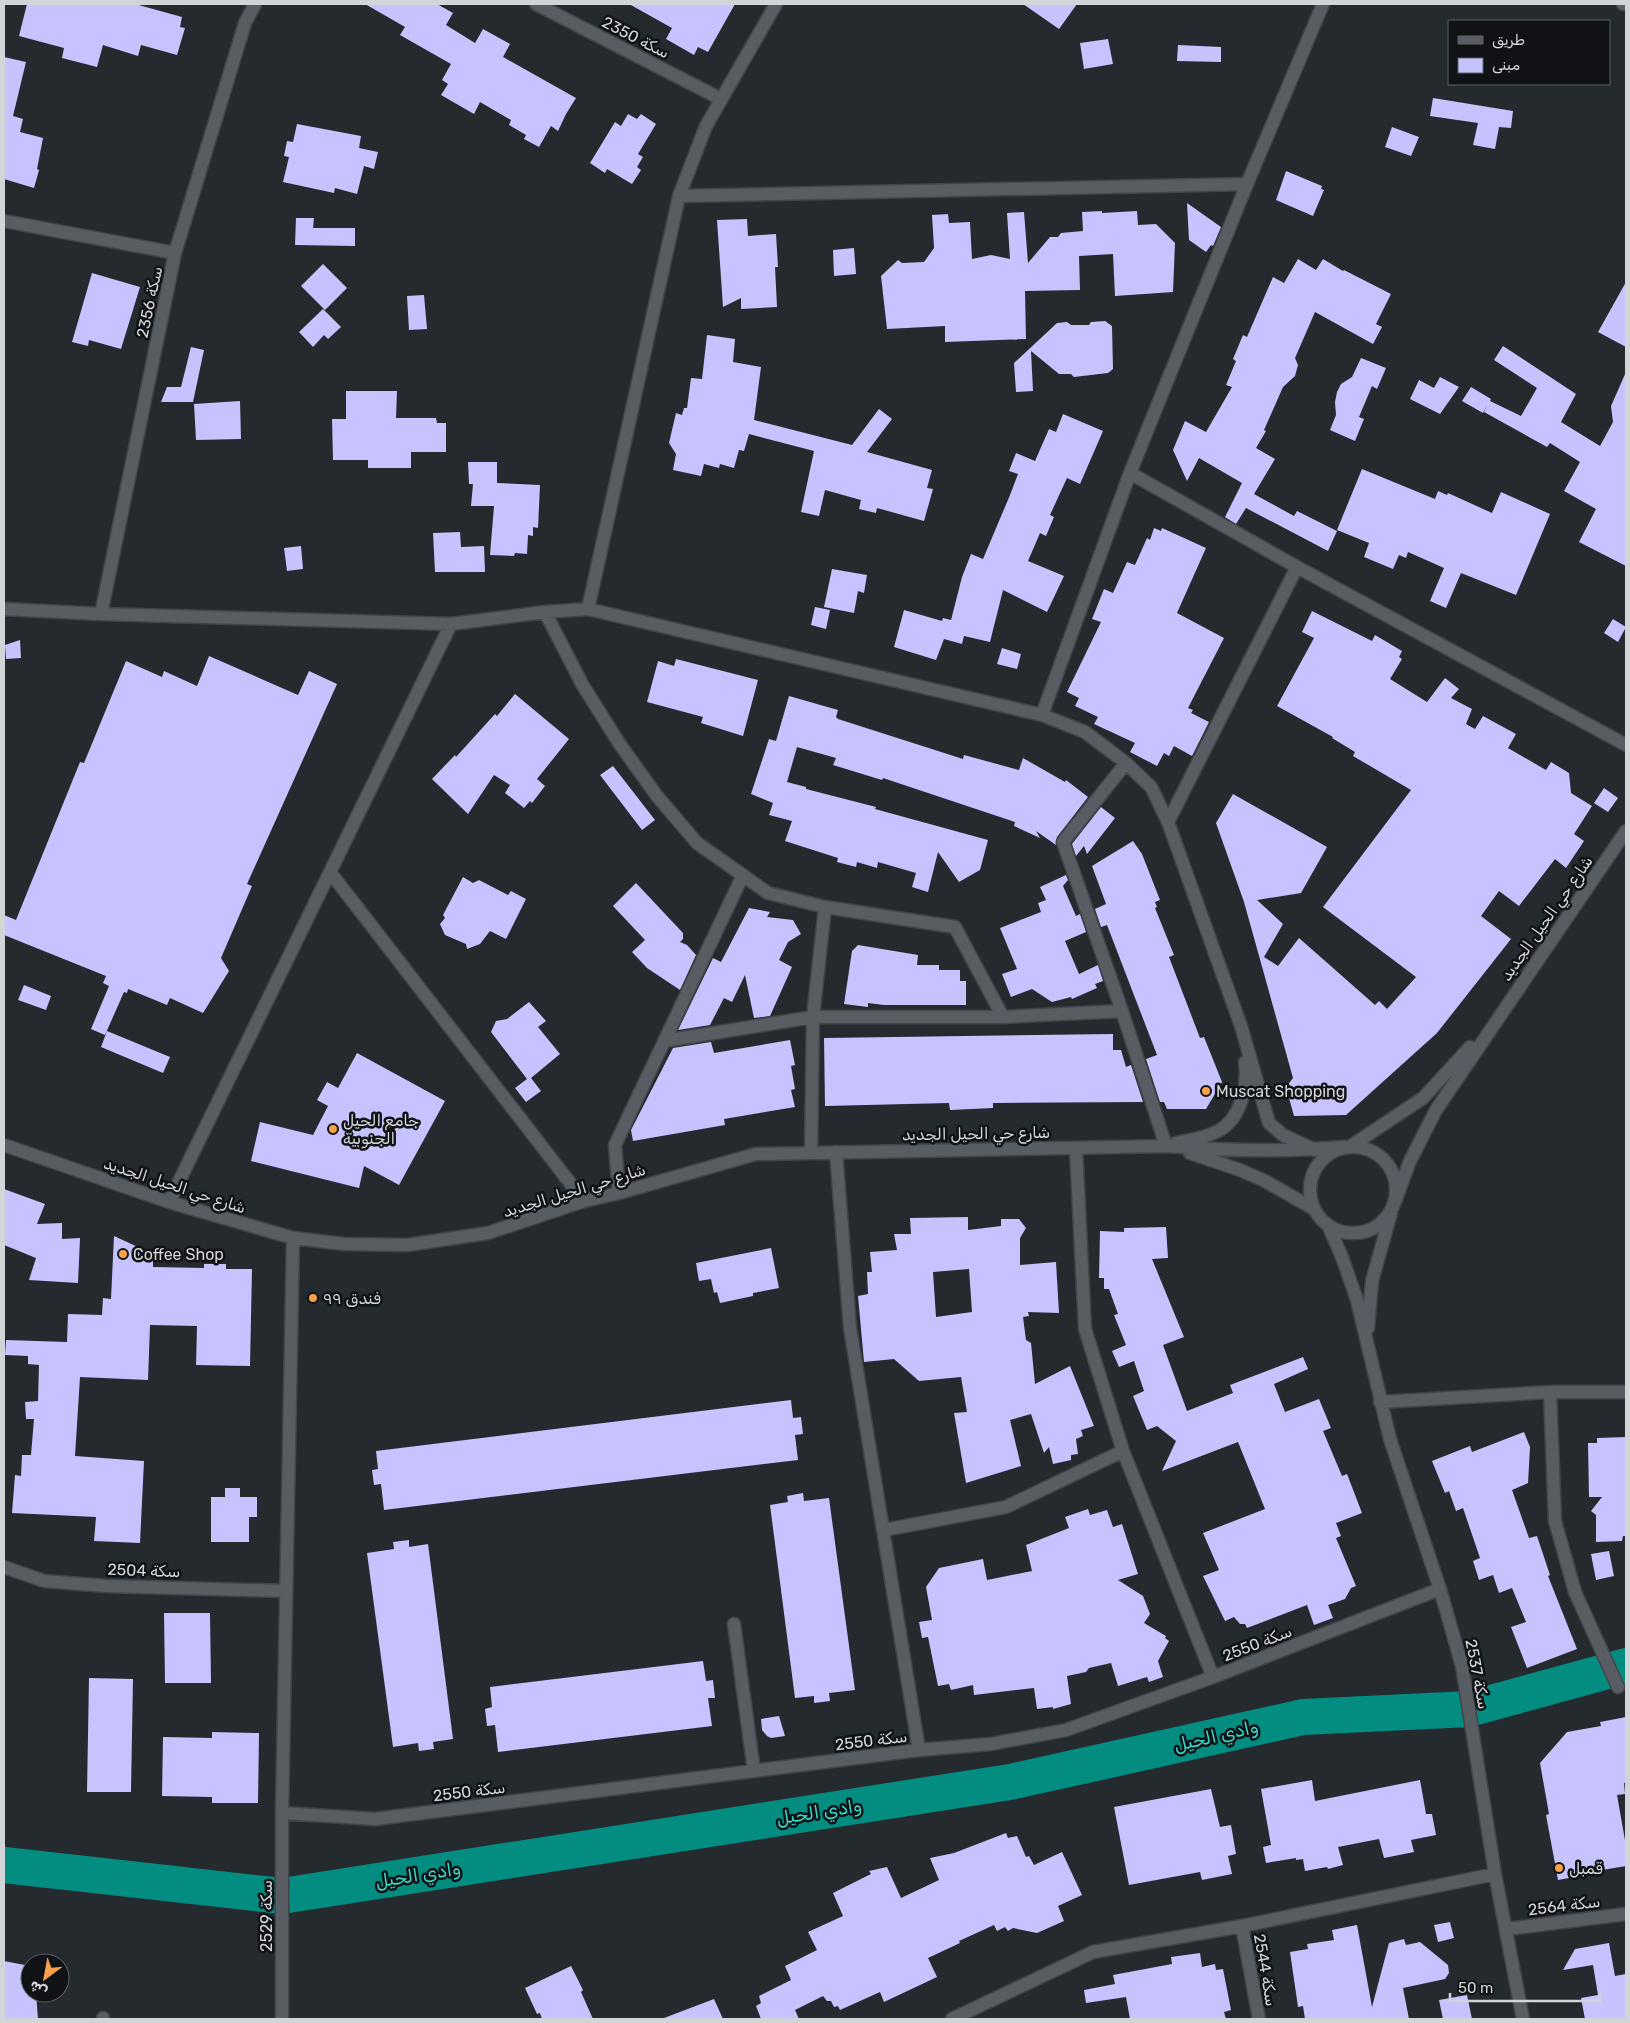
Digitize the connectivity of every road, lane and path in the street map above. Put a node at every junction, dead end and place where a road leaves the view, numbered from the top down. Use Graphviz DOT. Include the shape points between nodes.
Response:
graph roads {
  1 [pos="255,4"];
  2 [pos="536,4"];
  3 [pos="776,4"];
  4 [pos="1323,4"];
  5 [pos="721,99"];
  6 [pos="1247,184"];
  7 [pos="679,196"];
  8 [pos="4,221"];
  9 [pos="175,253"];
  10 [pos="1130,473"];
  11 [pos="1297,567"];
  12 [pos="4,609"];
  13 [pos="588,609"];
  14 [pos="545,612"];
  15 [pos="101,614"];
  16 [pos="451,624"];
  17 [pos="1042,714"];
  18 [pos="1626,746"];
  19 [pos="1126,763"];
  20 [pos="1168,822"];
  21 [pos="1626,830"];
  22 [pos="330,872"];
  23 [pos="743,875"];
  24 [pos="824,907"];
  25 [pos="1122,1011"];
  26 [pos="813,1017"];
  27 [pos="1003,1017"];
  28 [pos="1493,1024"];
  29 [pos="1241,1026"];
  30 [pos="664,1041"];
  31 [pos="4,1144"];
  32 [pos="1166,1146"];
  33 [pos="1348,1147"];
  34 [pos="1076,1148"];
  35 [pos="1315,1150"];
  36 [pos="836,1152"];
  37 [pos="810,1153"];
  38 [pos="619,1193"];
  39 [pos="584,1201"];
  40 [pos="169,1202"];
  41 [pos="1393,1208"];
  42 [pos="1314,1209"];
  43 [pos="1328,1225"];
  44 [pos="293,1238"];
  45 [pos="1368,1343"];
  46 [pos="1550,1392"];
  47 [pos="1626,1392"];
  48 [pos="1380,1402"];
  49 [pos="1122,1451"];
  50 [pos="884,1530"];
  51 [pos="4,1567"];
  52 [pos="1440,1589"];
  53 [pos="286,1591"];
  54 [pos="734,1624"];
  55 [pos="1213,1677"];
  56 [pos="1618,1687"];
  57 [pos="919,1750"];
  58 [pos="754,1771"];
  59 [pos="282,1813"];
  60 [pos="1495,1874"];
  61 [pos="1626,1914"];
  62 [pos="1242,1926"];
  63 [pos="1506,1929"];
  64 [pos="282,2019"];
  65 [pos="952,2019"];
  66 [pos="1259,2019"];
  67 [pos="1524,2019"];
  1 -- 9 [label="street, سكة 2356" via="245,23"];
  2 -- 5 [label="street, سكة 2350"];
  3 -- 5 [label="street"];
  4 -- 6 [label="street"];
  5 -- 7 [label="street" via="706,126"];
  6 -- 7 [label="street"];
  6 -- 10 [label="street"];
  7 -- 13 [label="street"];
  8 -- 9 [label="street"];
  9 -- 15 [label="street, سكة 2356"];
  10 -- 11 [label="street"];
  10 -- 17 [label="street"];
  11 -- 18 [label="street"];
  11 -- 20 [label="street"];
  12 -- 15 [label="street"];
  13 -- 14 [label="street"];
  13 -- 17 [label="street"];
  14 -- 16 [label="street"];
  14 -- 23 [label="street" via="587,692 657,796 697,843"];
  15 -- 16 [label="street"];
  16 -- 22 [label="street"];
  17 -- 19 [label="street" via="1085,732"];
  19 -- 20 [label="street" via="1151,786"];
  19 -- 25 [label="street" via="1063,842"];
  20 -- 29 [label="street"];
  21 -- 28 [label="street, شارع حي الحيل الجديد"];
  22 -- 39 [label="street"];
  22 -- 40 [label="street"];
  23 -- 24 [label="street" via="768,893"];
  23 -- 30 [label="street"];
  24 -- 26 [label="street"];
  24 -- 27 [label="street" via="955,927"];
  25 -- 27 [label="street"];
  25 -- 32 [label="street"];
  26 -- 27 [label="street"];
  26 -- 30 [label="street"];
  26 -- 37 [label="street"];
  28 -- 33 [label="street" via="1423,1098"];
  28 -- 41 [label="street" via="1436,1110 1410,1161"];
  29 -- 32 [label="street" via="1247,1077 1236,1113 1218,1131"];
  29 -- 35 [label="street" via="1269,1123 1283,1135"];
  30 -- 38 [label="street" via="615,1145"];
  31 -- 40 [label="street, شارع حي الحيل الجديد"];
  32 -- 34 [label="street, شارع حي الحيل الجديد"];
  32 -- 35 [label="street" via="1224,1151"];
  32 -- 42 [label="street" via="1240,1170"];
  33 -- 35 [label="street"];
  33 -- 41 [label="street" via="1364,1148 1385,1161 1396,1182"];
  33 -- 42 [label="street" via="1332,1152 1314,1170 1310,1183"];
  34 -- 36 [label="street, شارع حي الحيل الجديد"];
  34 -- 49 [label="street" via="1084,1329"];
  36 -- 37 [label="street, شارع حي الحيل الجديد"];
  36 -- 50 [label="street" via="850,1328"];
  37 -- 38 [label="street, شارع حي الحيل الجديد" via="756,1154"];
  38 -- 39 [label="street, شارع حي الحيل الجديد"];
  39 -- 44 [label="street, شارع حي الحيل الجديد" via="488,1233 407,1245 344,1244"];
  40 -- 44 [label="street, شارع حي الحيل الجديد"];
  41 -- 43 [label="street" via="1385,1220 1364,1232 1351,1234"];
  41 -- 45 [label="street" via="1372,1280"];
  42 -- 43 [label="street"];
  43 -- 45 [label="street" via="1350,1279"];
  44 -- 53 [label="street, سكة 2529"];
  45 -- 48 [label="street, سكة 2537"];
  46 -- 47 [label="street"];
  46 -- 48 [label="street"];
  46 -- 56 [label="street" via="1555,1521 1575,1592"];
  48 -- 52 [label="street, سكة 2537"];
  49 -- 50 [label="street" via="1006,1507"];
  49 -- 55 [label="street"];
  50 -- 57 [label="street"];
  51 -- 53 [label="street, سكة 2504" via="44,1581"];
  52 -- 55 [label="street, سكة 2550"];
  52 -- 60 [label="street, سكة 2537" via="1462,1666"];
  53 -- 59 [label="street, سكة 2529"];
  54 -- 58 [label="street"];
  55 -- 57 [label="street, سكة 2550" via="1066,1730 991,1744"];
  57 -- 58 [label="street, سكة 2550"];
  58 -- 59 [label="street, سكة 2550" via="375,1819"];
  59 -- 64 [label="street, سكة 2529"];
  60 -- 62 [label="street"];
  60 -- 63 [label="street, سكة 2537"];
  61 -- 63 [label="street, سكة 2564"];
  62 -- 65 [label="street" via="1093,1952"];
  62 -- 66 [label="street, سكة 2544"];
  63 -- 67 [label="street, سكة 2537"];
}
